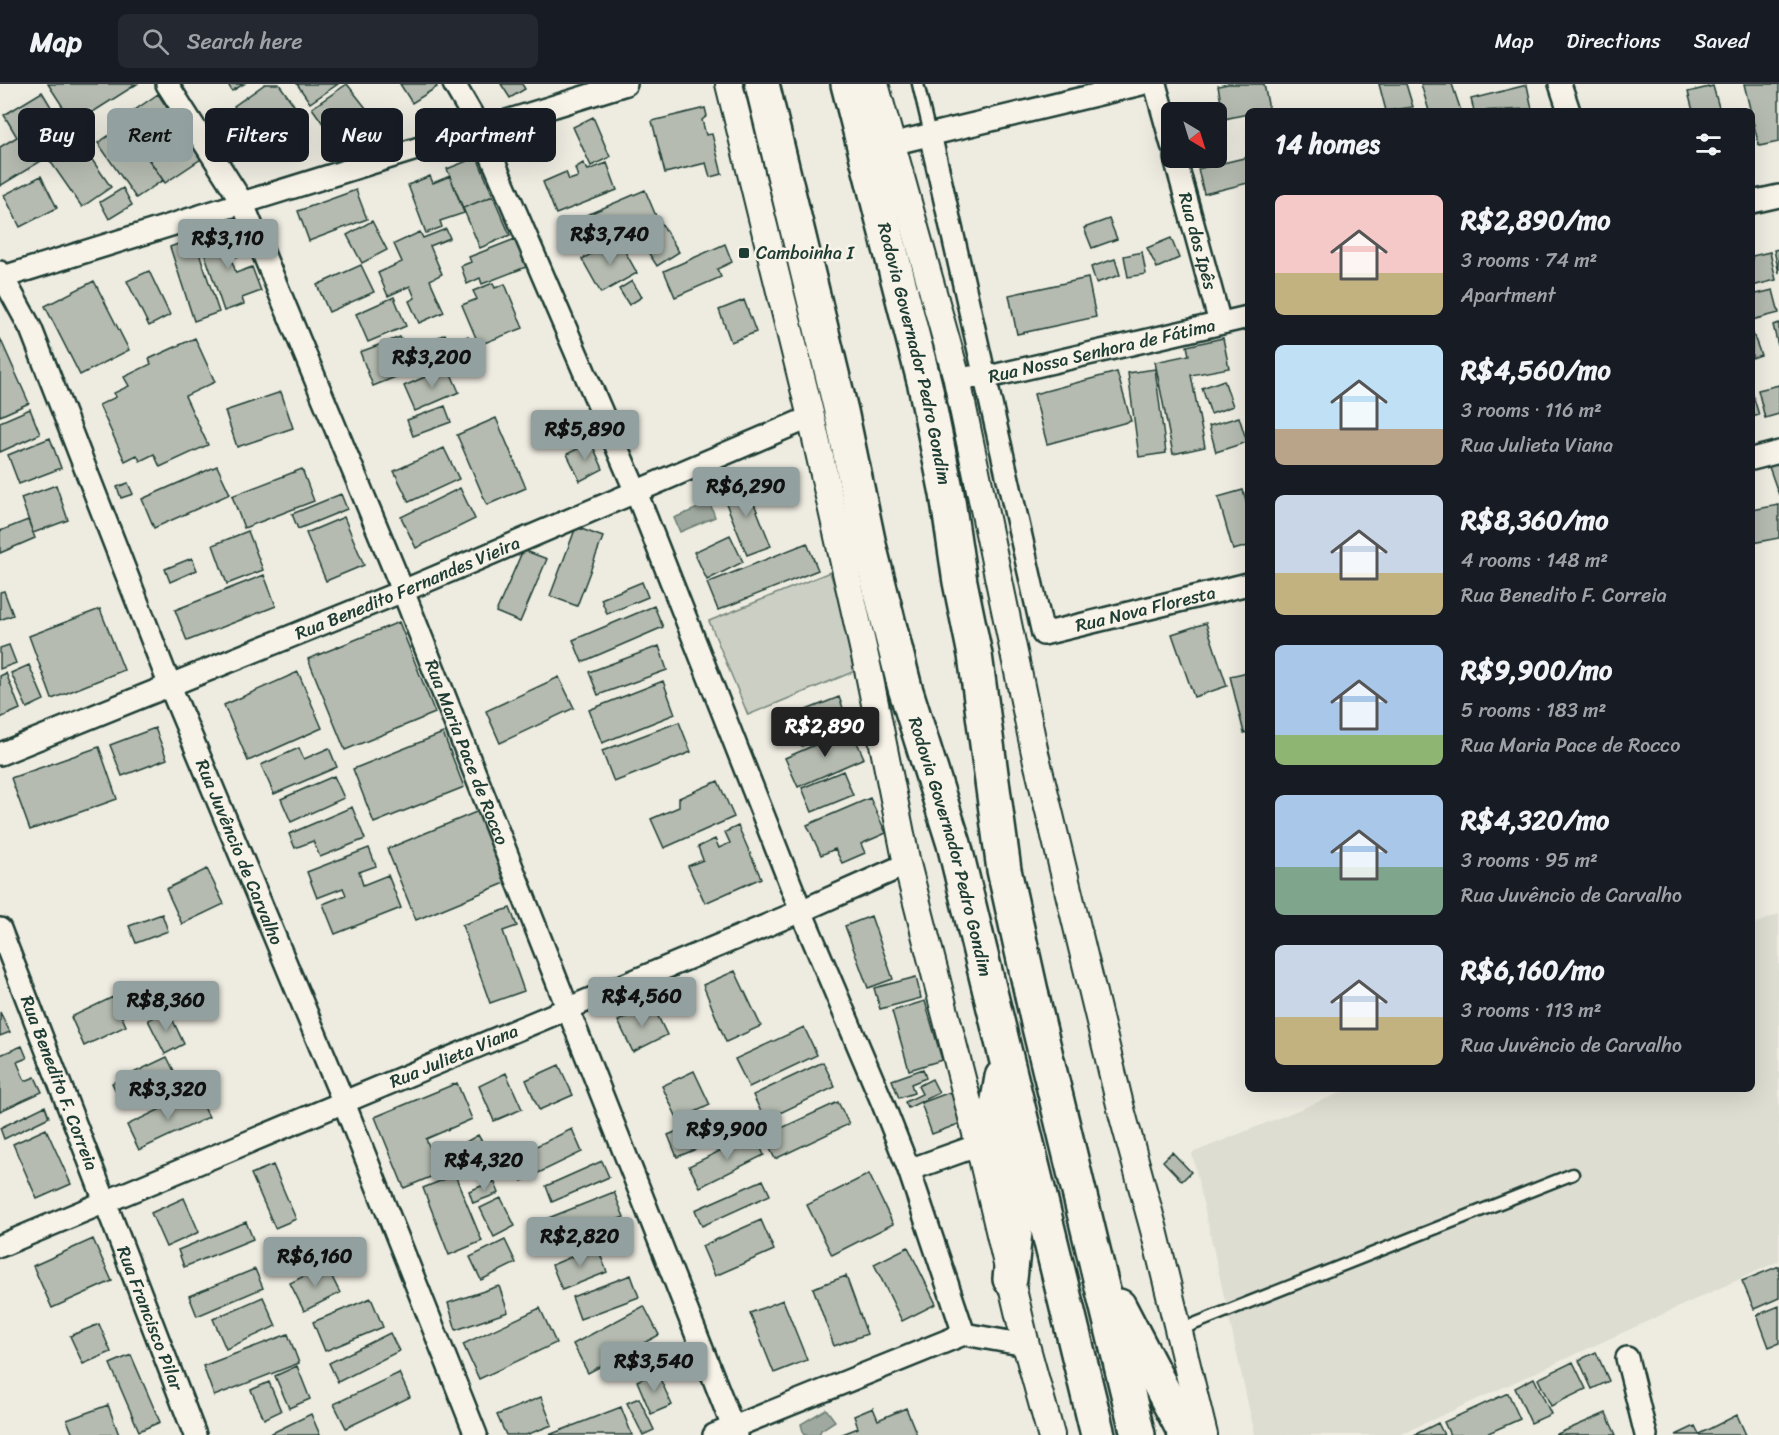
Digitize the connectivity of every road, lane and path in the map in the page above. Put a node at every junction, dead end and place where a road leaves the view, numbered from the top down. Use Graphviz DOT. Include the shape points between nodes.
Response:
graph roads {
  1 [pos="167,84"];
  2 [pos="454,84"];
  3 [pos="626,84"];
  4 [pos="729,84"];
  5 [pos="762,84"];
  6 [pos="848,84"];
  7 [pos="875,84"];
  8 [pos="918,84"];
  9 [pos="1141,84"];
  10 [pos="1155,84"];
  11 [pos="1560,84"];
  12 [pos="1161,106"];
  13 [pos="468,108"];
  14 [pos="544,108"];
  15 [pos="1568,108"];
  16 [pos="930,134"];
  17 [pos="891,144"];
  18 [pos="415,147"];
  19 [pos="494,162"];
  20 [pos="1178,168"];
  21 [pos="1779,196"];
  22 [pos="1755,201"];
  23 [pos="242,202"];
  24 [pos="1,276"];
  25 [pos="1245,318"];
  26 [pos="1220,324"];
  27 [pos="956,375"];
  28 [pos="984,378"];
  29 [pos="811,417"];
  30 [pos="1779,452"];
  31 [pos="1755,458"];
  32 [pos="636,492"];
  33 [pos="1245,585"];
  34 [pos="403,591"];
  35 [pos="170,686"];
  36 [pos="0,754"];
  37 [pos="907,864"];
  38 [pos="801,911"];
  39 [pos="0,929"];
  40 [pos="568,1008"];
  41 [pos="1008,1059"];
  42 [pos="345,1103"];
  43 [pos="979,1145"];
  44 [pos="909,1170"];
  45 [pos="1574,1174"];
  46 [pos="106,1202"];
  47 [pos="0,1246"];
  48 [pos="1096,1264"];
  49 [pos="1010,1279"];
  50 [pos="1179,1330"];
  51 [pos="964,1334"];
  52 [pos="1026,1345"];
  53 [pos="1627,1358"];
  54 [pos="728,1432"];
  55 [pos="195,1435"];
  56 [pos="476,1435"];
  57 [pos="1051,1435"];
  58 [pos="1098,1435"];
  59 [pos="1138,1435"];
  60 [pos="1186,1435"];
  61 [pos="1204,1435"];
  62 [pos="1646,1435"];
  1 -- 23 [label="street, Rua Maria Pace de Rocco"];
  2 -- 13 [label="street"];
  3 -- 14 [label="street"];
  4 -- 29 [label="street"];
  5 -- 41 [label="highway, Rodovia Governador Pedro Gondim" via="905,688 954,844"];
  6 -- 48 [label="highway, Rodovia Governador Pedro Gondim" via="925,385 975,655 1004,870"];
  7 -- 17 [label="street"];
  8 -- 16 [label="lane"];
  9 -- 16 [label="street"];
  10 -- 12 [label="street"];
  11 -- 15 [label="street"];
  16 -- 17 [label="street"];
  16 -- 28 [label="street"];
  17 -- 27 [label="street"];
  18 -- 23 [label="street"];
  19 -- 32 [label="street"];
  20 -- 26 [label="street, Rua dos Ipês"];
  21 -- 22 [label="street"];
  23 -- 24 [label="street"];
  23 -- 34 [label="street, Rua Maria Pace de Rocco"];
  24 -- 35 [label="street, Rua Juvêncio de Carvalho" via="31,329"];
  25 -- 26 [label="street, Rua Nossa Senhora de Fátima"];
  26 -- 28 [label="street, Rua Nossa Senhora de Fátima"];
  27 -- 28 [label="street, Rua Nossa Senhora de Fátima"];
  27 -- 50 [label="street" via="1035,753"];
  28 -- 33 [label="street, Rua Nova Floresta" via="1043,634"];
  29 -- 32 [label="street, Rua Benedito Fernandes Vieira"];
  29 -- 37 [label="street"];
  30 -- 31 [label="street"];
  32 -- 34 [label="street, Rua Benedito Fernandes Vieira"];
  32 -- 38 [label="street"];
  34 -- 35 [label="street, Rua Benedito Fernandes Vieira"];
  34 -- 40 [label="street, Rua Maria Pace de Rocco"];
  35 -- 36 [label="street, Rua Benedito Fernandes Vieira"];
  35 -- 42 [label="street, Rua Juvêncio de Carvalho"];
  37 -- 38 [label="street, Rua Julieta Viana"];
  37 -- 43 [label="street"];
  38 -- 40 [label="street, Rua Julieta Viana"];
  38 -- 44 [label="street"];
  39 -- 46 [label="street, Rua Benedito F. Correia"];
  40 -- 42 [label="street, Rua Julieta Viana"];
  40 -- 54 [label="street, Rua Maria Pace de Rocco"];
  41 -- 49 [label="highway" via="997,1106 1016,1232"];
  41 -- 58 [label="highway, Rodovia Governador Pedro Gondim"];
  42 -- 46 [label="street, Rua Julieta Viana"];
  42 -- 56 [label="street, Rua Juvêncio de Carvalho"];
  43 -- 44 [label="street"];
  43 -- 49 [label="street"];
  44 -- 51 [label="street"];
  45 -- 50 [label="lane"];
  46 -- 47 [label="street, Rua Julieta Viana"];
  46 -- 55 [label="street, Rua Francisco Pilar"];
  48 -- 59 [label="highway, Rodovia Governador Pedro Gondim"];
  48 -- 60 [label="highway"];
  49 -- 52 [label="street"];
  50 -- 61 [label="street"];
  51 -- 52 [label="street"];
  51 -- 54 [label="street"];
  52 -- 57 [label="street"];
  53 -- 62 [label="street"];
}
